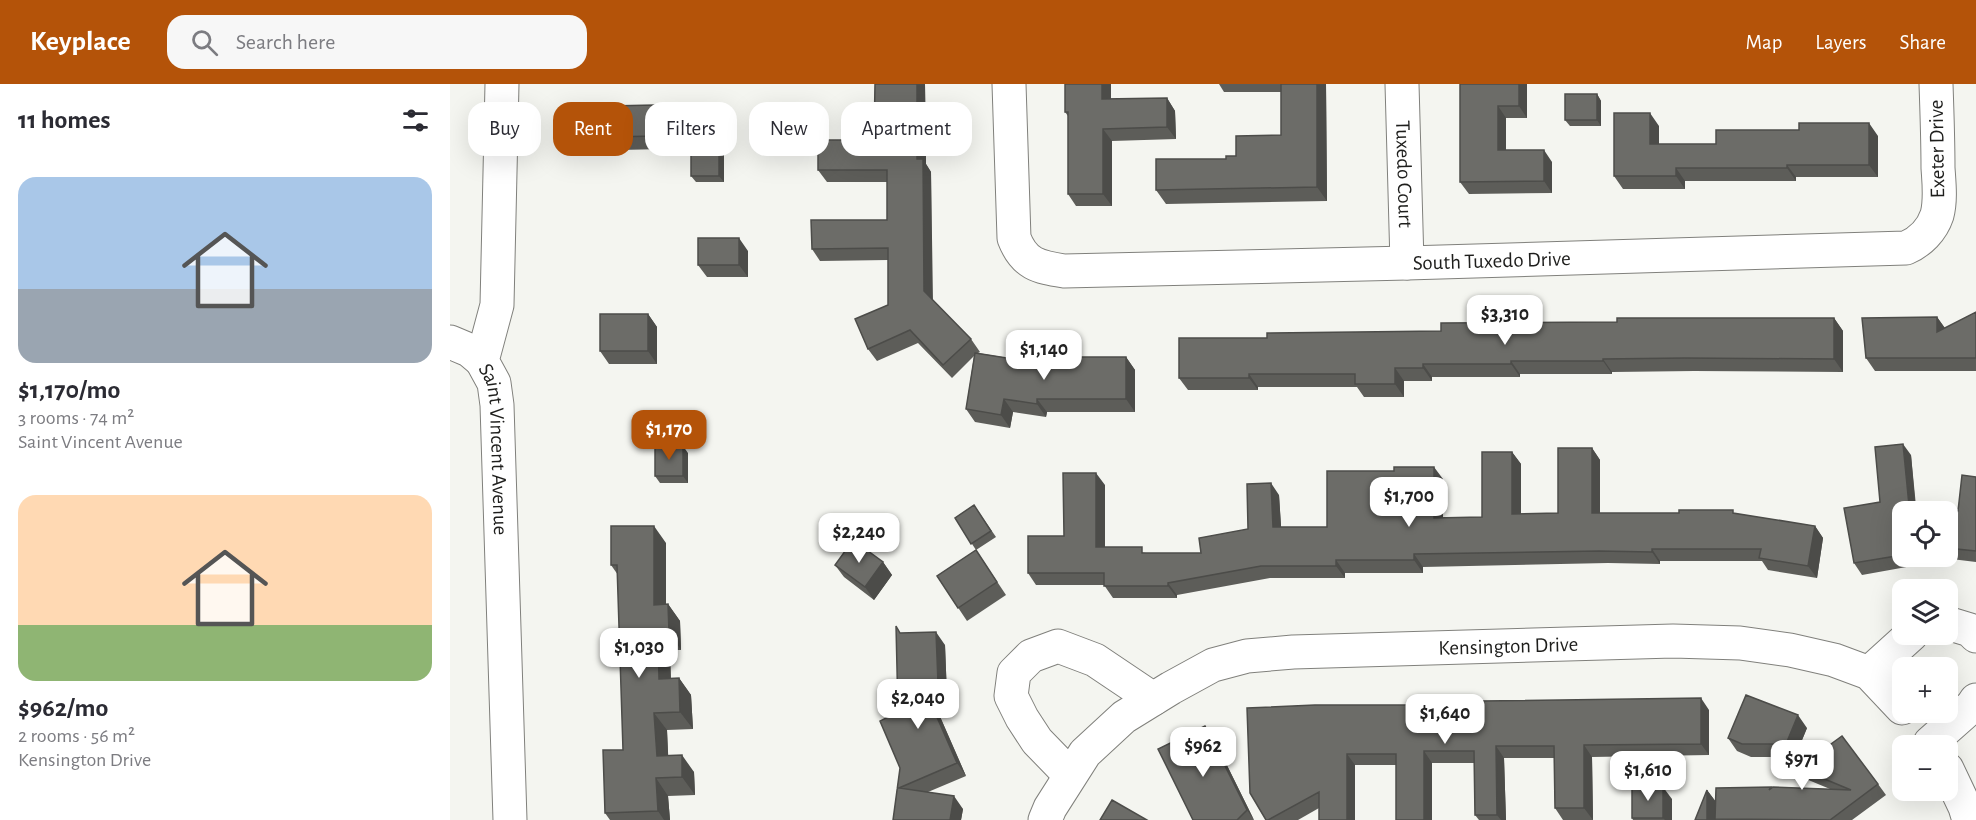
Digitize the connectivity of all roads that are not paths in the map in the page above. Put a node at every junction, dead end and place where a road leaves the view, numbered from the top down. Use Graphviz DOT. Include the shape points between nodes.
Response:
graph roads {
  1 [pos="502,84"];
  2 [pos="1009,84"];
  3 [pos="1402,84"];
  4 [pos="1936,84"];
  5 [pos="1937,214"];
  6 [pos="1407,263"];
  7 [pos="450,342"];
  8 [pos="482,361"];
  9 [pos="1958,626"];
  10 [pos="1976,636"];
  11 [pos="1900,645"];
  12 [pos="1869,673"];
  13 [pos="1892,697"];
  14 [pos="1153,699"];
  15 [pos="1976,699"];
  16 [pos="1949,735"];
  17 [pos="1078,764"];
  18 [pos="1958,794"];
  19 [pos="510,820"];
  20 [pos="1044,820"];
  21 [pos="1970,820"];
  1 -- 8 [label="street, Saint Vincent Avenue" via="497,305"];
  2 -- 6 [label="street, South Tuxedo Drive" via="1014,238 1020,252 1032,263 1064,271"];
  3 -- 6 [label="street, Tuxedo Court"];
  4 -- 5 [label="street, Exeter Drive"];
  5 -- 6 [label="street, South Tuxedo Drive" via="1924,236 1906,248"];
  7 -- 8 [label="street"];
  8 -- 19 [label="street, Saint Vincent Avenue" via="494,383 497,405"];
  9 -- 10 [label="street"];
  11 -- 12 [label="street"];
  12 -- 13 [label="street"];
  12 -- 14 [label="street, Kensington Drive" via="1801,652 1718,642 1293,652 1213,664"];
  14 -- 17 [label="street, Kensington Drive" via="1124,717"];
  14 -- 17 [label="street" via="1095,660 1058,646 1031,656 1014,673 1011,696 1037,741"];
  15 -- 16 [label="street"];
  17 -- 20 [label="street, Kensington Drive"];
  18 -- 21 [label="street"];
}
